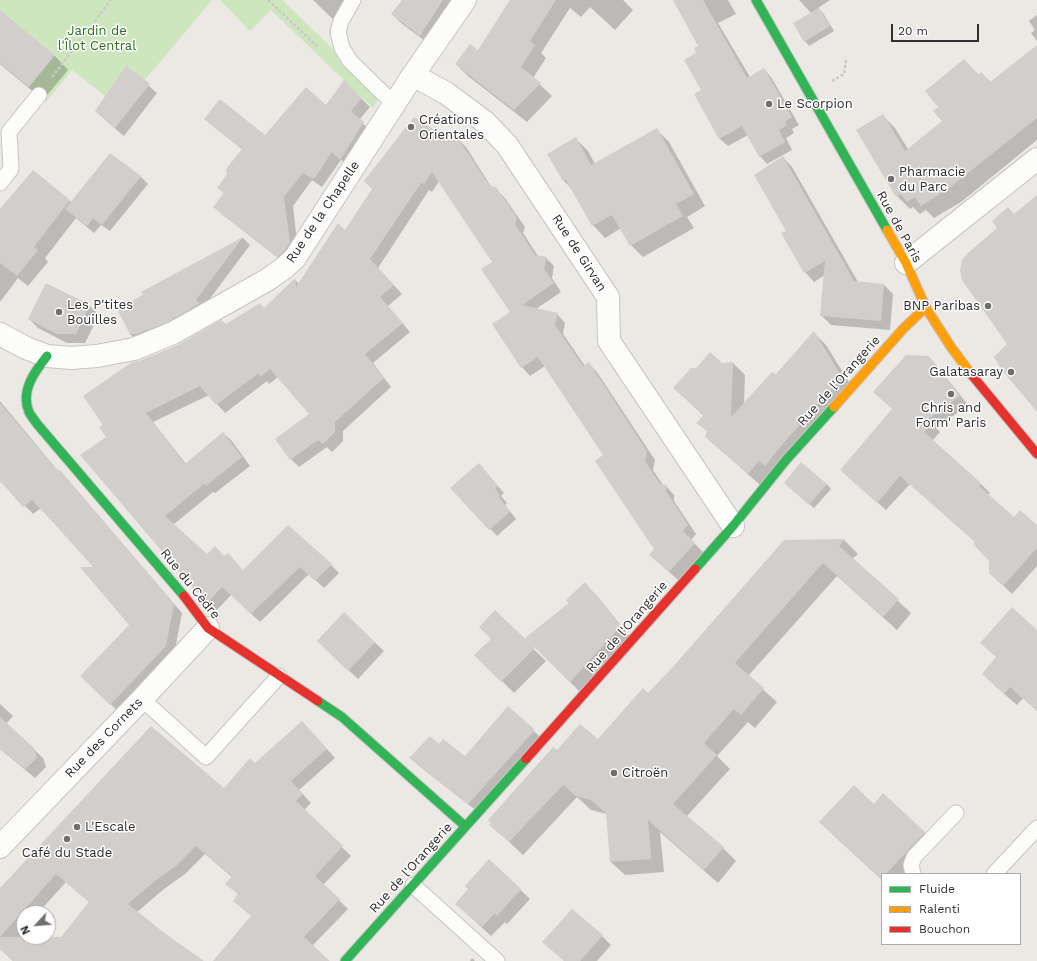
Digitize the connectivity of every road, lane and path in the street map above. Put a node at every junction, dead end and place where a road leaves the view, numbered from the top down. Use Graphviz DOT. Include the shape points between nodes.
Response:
graph roads {
  1 [pos="111,0"];
  2 [pos="353,0"];
  3 [pos="464,0"];
  4 [pos="756,0"];
  5 [pos="413,75"];
  6 [pos="38,95"];
  7 [pos="395,105"];
  8 [pos="1037,159"];
  9 [pos="0,183"];
  10 [pos="906,263"];
  11 [pos="926,307"];
  12 [pos="0,334"];
  13 [pos="47,356"];
  14 [pos="1037,454"];
  15 [pos="733,526"];
  16 [pos="208,628"];
  17 [pos="279,676"];
  18 [pos="142,699"];
  19 [pos="956,813"];
  20 [pos="465,826"];
  21 [pos="1037,828"];
  22 [pos="2,841"];
  23 [pos="913,873"];
  24 [pos="995,873"];
  25 [pos="413,885"];
  26 [pos="345,961"];
  27 [pos="497,961"];
  1 -- 6 [label="path"];
  2 -- 7 [label="lane" via="340,21 338,32 342,48 350,61"];
  3 -- 5 [label="street, Rue de la Chapelle"];
  4 -- 10 [label="street, Rue de Paris"];
  5 -- 7 [label="street, Rue de la Chapelle"];
  5 -- 15 [label="street, Rue de Girvan" via="446,93 485,122 507,145 608,298 609,341"];
  6 -- 9 [label="lane" via="9,132 10,169"];
  7 -- 13 [label="street, Rue de la Chapelle" via="295,258 284,268 173,333 134,349 97,356"];
  8 -- 10 [label="street"];
  10 -- 11 [label="street, Rue de Paris"];
  11 -- 14 [label="street, Rue de Paris" via="979,386"];
  11 -- 15 [label="street, Rue de l'Orangerie" via="902,329 786,460"];
  12 -- 13 [label="street, Rue de la Chapelle"];
  13 -- 16 [label="street, Rue du Cèdre" via="29,384 25,398 29,411 38,425 182,593"];
  15 -- 20 [label="street, Rue de l'Orangerie" via="568,714"];
  16 -- 17 [label="street, Rue du Cèdre"];
  16 -- 18 [label="street, Rue des Cornets"];
  17 -- 18 [label="lane" via="206,758"];
  17 -- 20 [label="street, Rue du Cèdre" via="342,717"];
  18 -- 22 [label="street, Rue des Cornets"];
  19 -- 23 [label="lane" via="914,857 911,865"];
  20 -- 25 [label="street, Rue de l'Orangerie"];
  21 -- 24 [label="lane"];
  25 -- 26 [label="street, Rue de l'Orangerie"];
  25 -- 27 [label="lane"];
}
